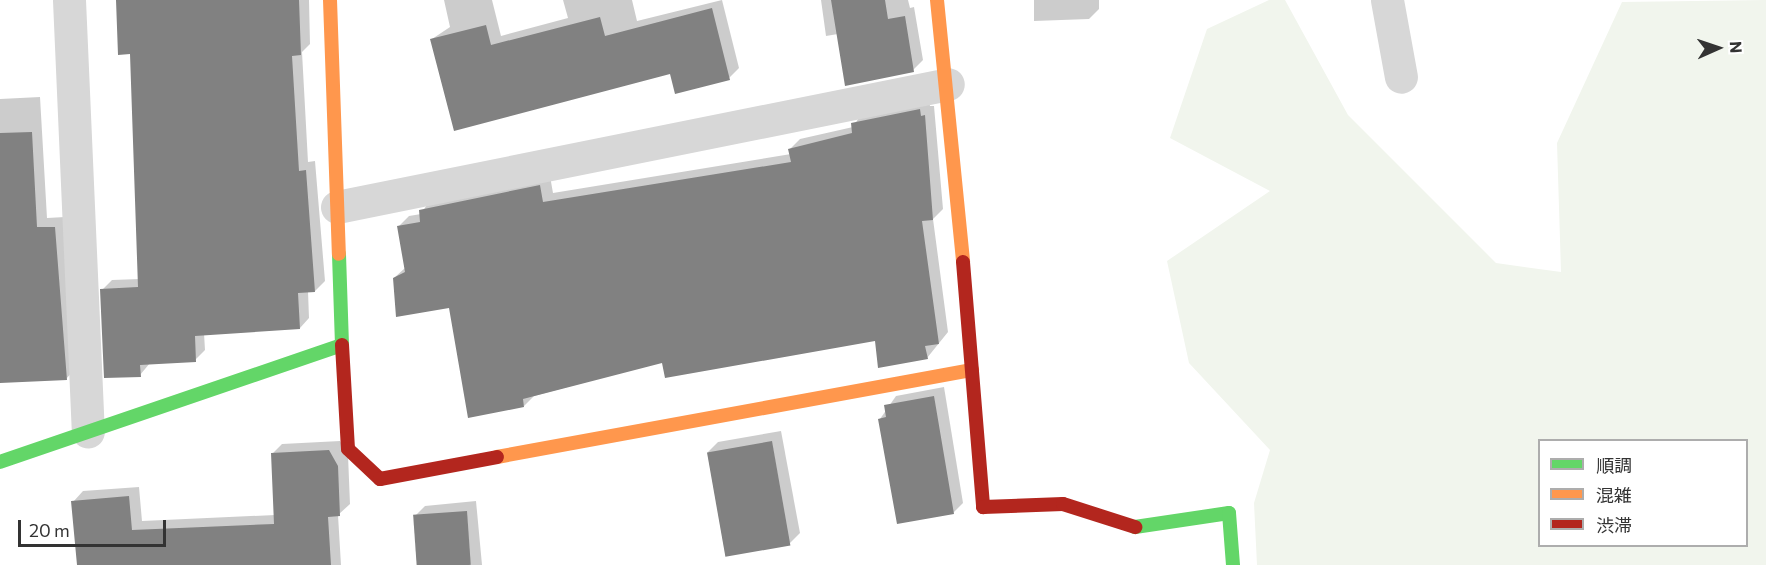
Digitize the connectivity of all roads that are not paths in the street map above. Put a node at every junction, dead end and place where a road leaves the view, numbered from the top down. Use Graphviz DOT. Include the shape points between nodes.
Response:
graph roads {
  1 [pos="69,0"];
  2 [pos="330,0"];
  3 [pos="937,0"];
  4 [pos="1387,0"];
  5 [pos="1401,77"];
  6 [pos="948,84"];
  7 [pos="337,207"];
  8 [pos="342,345"];
  9 [pos="972,370"];
  10 [pos="88,432"];
  11 [pos="0,462"];
  12 [pos="1233,565"];
  1 -- 10 [label="street"];
  2 -- 7 [label="street"];
  3 -- 6 [label="street"];
  4 -- 5 [label="street"];
  6 -- 7 [label="street"];
  6 -- 9 [label="street"];
  7 -- 8 [label="street"];
  8 -- 9 [label="street" via="348,449 380,479"];
  8 -- 10 [label="street"];
  9 -- 12 [label="street" via="983,507 1063,504 1131,528 1229,513"];
  10 -- 11 [label="street"];
}
